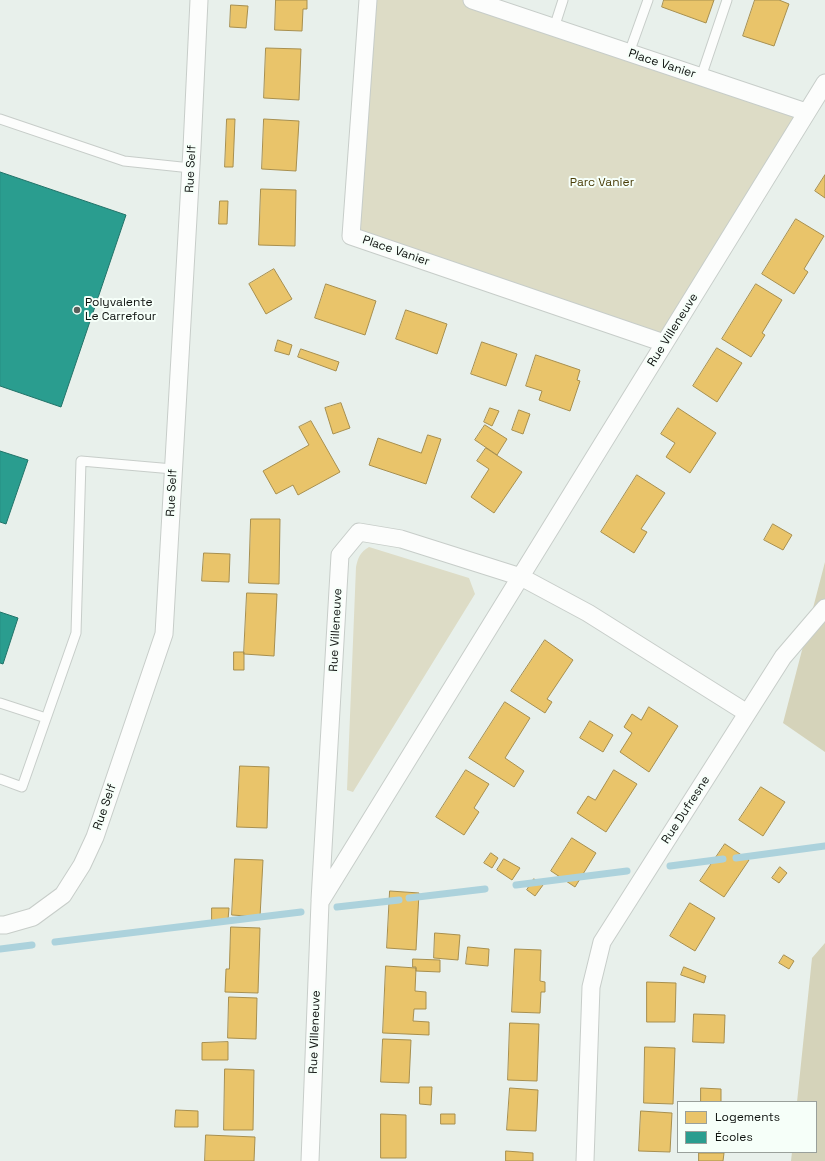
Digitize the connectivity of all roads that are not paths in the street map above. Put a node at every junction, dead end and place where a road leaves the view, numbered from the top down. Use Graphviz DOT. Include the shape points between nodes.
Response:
graph roads {
  1 [pos="199,0"];
  2 [pos="368,0"];
  3 [pos="472,0"];
  4 [pos="563,0"];
  5 [pos="648,0"];
  6 [pos="726,0"];
  7 [pos="554,28"];
  8 [pos="629,53"];
  9 [pos="702,77"];
  10 [pos="825,83"];
  11 [pos="806,112"];
  12 [pos="0,119"];
  13 [pos="191,168"];
  14 [pos="664,343"];
  15 [pos="173,469"];
  16 [pos="521,577"];
  17 [pos="825,608"];
  18 [pos="0,703"];
  19 [pos="747,714"];
  20 [pos="46,718"];
  21 [pos="0,779"];
  22 [pos="320,902"];
  23 [pos="0,926"];
  24 [pos="310,1161"];
  25 [pos="585,1161"];
  1 -- 13 [label="street, Rue Self"];
  2 -- 14 [label="street, Place Vanier" via="351,236"];
  3 -- 7 [label="street, Place Vanier"];
  4 -- 7 [label="lane"];
  5 -- 8 [label="lane"];
  6 -- 9 [label="lane"];
  7 -- 8 [label="street, Place Vanier"];
  8 -- 9 [label="street, Place Vanier"];
  9 -- 11 [label="street, Place Vanier"];
  10 -- 11 [label="street, Rue Villeneuve"];
  11 -- 14 [label="street, Rue Villeneuve"];
  12 -- 13 [label="lane" via="124,161"];
  13 -- 15 [label="street, Rue Self"];
  14 -- 16 [label="street, Rue Villeneuve"];
  15 -- 20 [label="lane" via="81,460 76,633"];
  15 -- 23 [label="street, Rue Self" via="164,634 95,837 82,865 62,895 33,917"];
  16 -- 19 [label="street" via="588,613"];
  16 -- 22 [label="street, Rue Villeneuve"];
  16 -- 22 [label="street, Rue Villeneuve" via="401,539 359,532 340,555"];
  17 -- 19 [label="street, Rue Dufresne" via="783,657"];
  18 -- 20 [label="lane"];
  19 -- 25 [label="street, Rue Dufresne" via="602,942 591,986"];
  20 -- 21 [label="lane" via="22,787"];
  22 -- 24 [label="street, Rue Villeneuve"];
}
